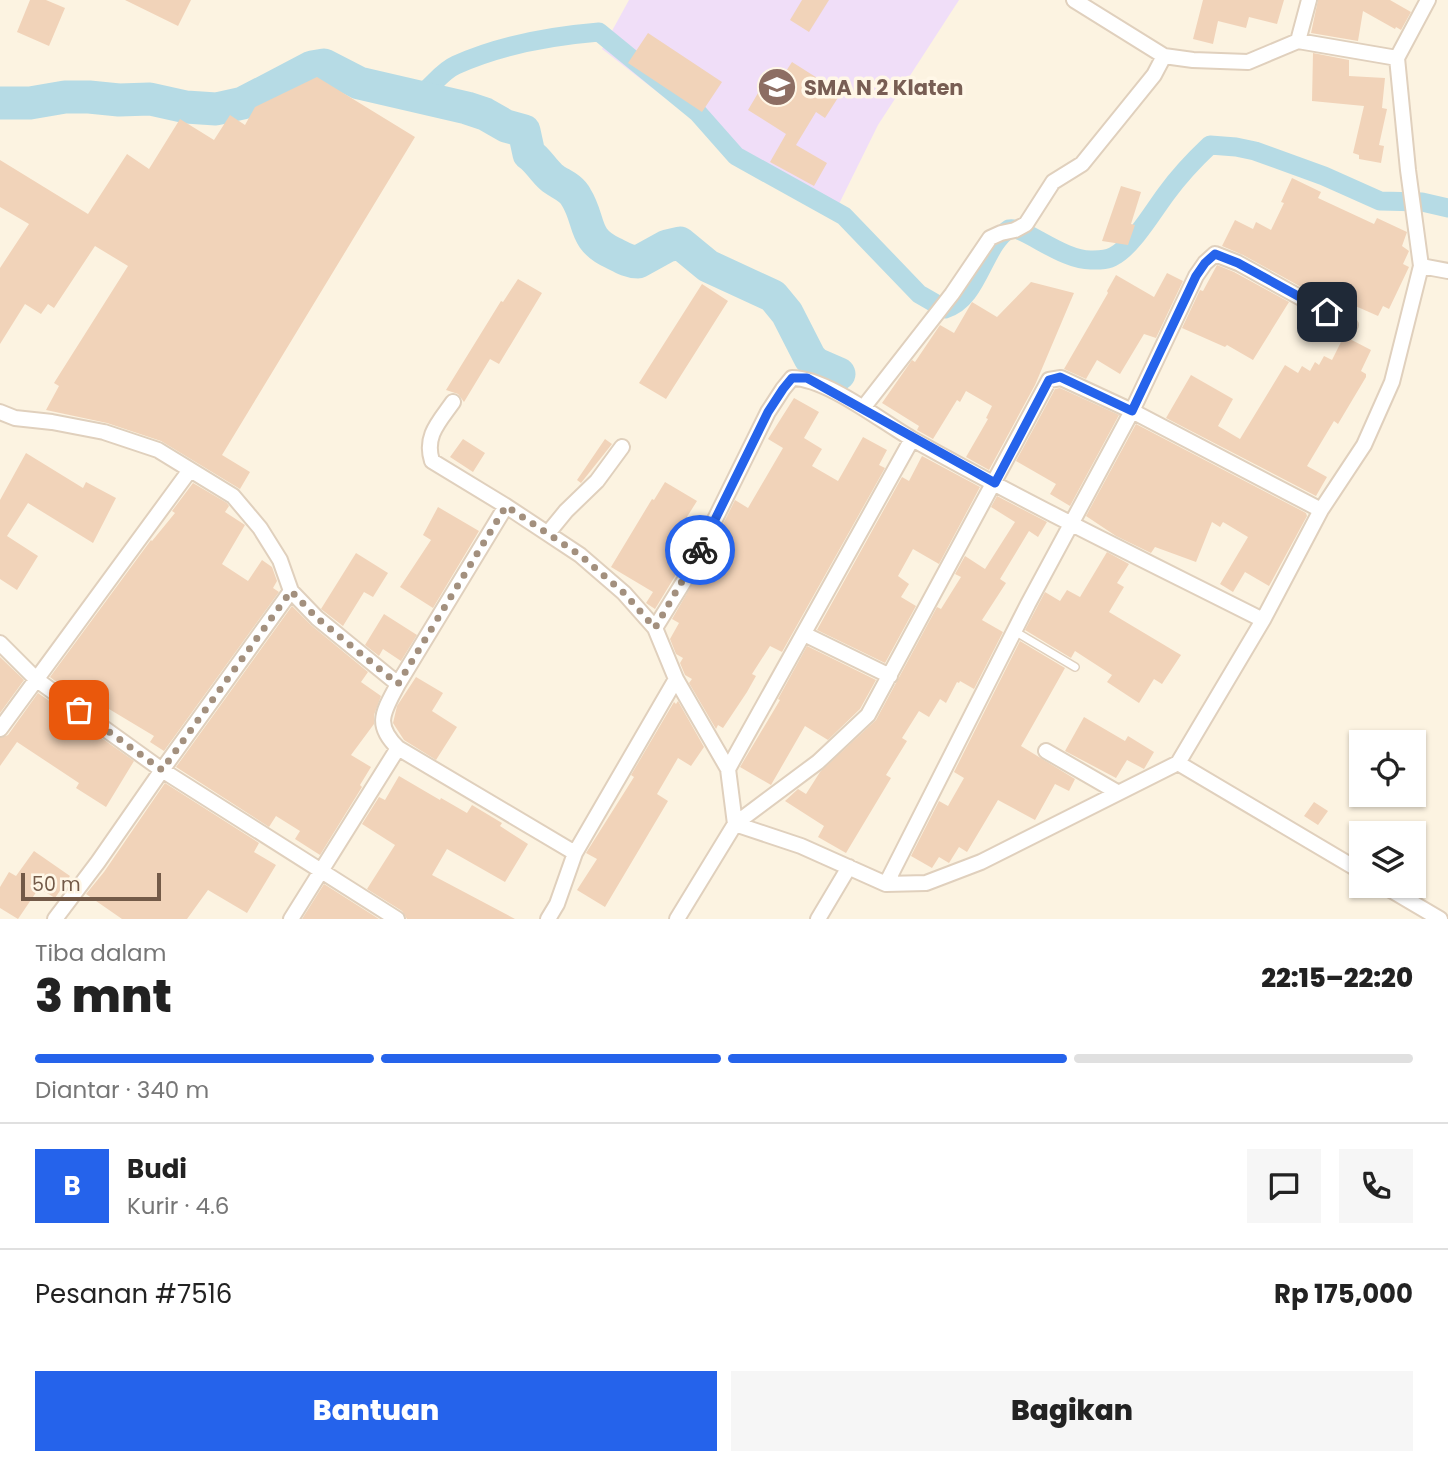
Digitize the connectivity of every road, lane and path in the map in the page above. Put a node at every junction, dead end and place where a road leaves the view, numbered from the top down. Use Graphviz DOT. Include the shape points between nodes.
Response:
graph roads {
  1 [pos="1310,0"];
  2 [pos="1428,0"];
  3 [pos="1077,1"];
  4 [pos="1298,41"];
  5 [pos="1164,56"];
  6 [pos="1397,58"];
  7 [pos="1421,266"];
  8 [pos="1448,271"];
  9 [pos="1350,325"];
  10 [pos="453,402"];
  11 [pos="863,408"];
  12 [pos="1132,411"];
  13 [pos="0,412"];
  14 [pos="912,439"];
  15 [pos="622,447"];
  16 [pos="190,470"];
  17 [pos="995,483"];
  18 [pos="506,506"];
  19 [pos="1321,510"];
  20 [pos="1071,524"];
  21 [pos="548,533"];
  22 [pos="291,591"];
  23 [pos="1263,620"];
  24 [pos="655,628"];
  25 [pos="1016,632"];
  26 [pos="804,634"];
  27 [pos="0,643"];
  28 [pos="1075,667"];
  29 [pos="890,676"];
  30 [pos="676,679"];
  31 [pos="37,680"];
  32 [pos="398,684"];
  33 [pos="0,729"];
  34 [pos="398,748"];
  35 [pos="1045,751"];
  36 [pos="1178,763"];
  37 [pos="728,769"];
  38 [pos="162,770"];
  39 [pos="1117,792"];
  40 [pos="735,824"];
  41 [pos="575,853"];
  42 [pos="1349,864"];
  43 [pos="849,867"];
  44 [pos="320,870"];
  45 [pos="886,884"];
  46 [pos="1404,898"];
  47 [pos="55,919"];
  48 [pos="291,919"];
  49 [pos="397,919"];
  50 [pos="548,919"];
  51 [pos="677,919"];
  52 [pos="818,919"];
  53 [pos="1440,919"];
  1 -- 4 [label="street"];
  2 -- 6 [label="street"];
  3 -- 5 [label="street"];
  4 -- 5 [label="street" via="1248,62"];
  4 -- 6 [label="street"];
  5 -- 11 [label="street" via="1154,75 1082,164 1053,182 1026,224 990,238"];
  6 -- 7 [label="street"];
  7 -- 8 [label="street"];
  7 -- 19 [label="street" via="1392,382 1364,445"];
  9 -- 12 [label="street" via="1215,254 1196,276"];
  10 -- 18 [label="street" via="431,435 427,447 432,461"];
  11 -- 14 [label="street"];
  11 -- 24 [label="street" via="807,378 792,378 768,412 686,578"];
  12 -- 17 [label="street" via="1060,377 1049,380"];
  12 -- 19 [label="street"];
  12 -- 20 [label="street"];
  13 -- 16 [label="street" via="104,432 158,450"];
  14 -- 17 [label="street"];
  14 -- 26 [label="street"];
  15 -- 21 [label="street"];
  16 -- 22 [label="street" via="233,496 260,528 281,560"];
  16 -- 31 [label="street"];
  17 -- 20 [label="street"];
  17 -- 29 [label="street"];
  18 -- 21 [label="street"];
  18 -- 32 [label="street"];
  19 -- 23 [label="street"];
  20 -- 23 [label="street"];
  20 -- 25 [label="street"];
  21 -- 24 [label="street" via="624,593"];
  22 -- 32 [label="street"];
  22 -- 38 [label="street"];
  23 -- 36 [label="street"];
  24 -- 30 [label="street"];
  25 -- 28 [label="lane"];
  25 -- 45 [label="street"];
  26 -- 29 [label="street"];
  26 -- 37 [label="street"];
  27 -- 31 [label="street"];
  29 -- 40 [label="street" via="868,715 797,779"];
  30 -- 37 [label="street"];
  30 -- 41 [label="street"];
  31 -- 33 [label="street"];
  31 -- 38 [label="street"];
  32 -- 34 [label="street" via="383,712 382,727"];
  34 -- 41 [label="street"];
  34 -- 44 [label="street"];
  35 -- 39 [label="street"];
  36 -- 39 [label="street"];
  36 -- 42 [label="street"];
  37 -- 40 [label="street"];
  38 -- 44 [label="street"];
  38 -- 47 [label="street"];
  39 -- 45 [label="street" via="981,862 926,883"];
  40 -- 43 [label="street"];
  40 -- 51 [label="street"];
  41 -- 50 [label="street"];
  43 -- 45 [label="street"];
  43 -- 52 [label="street"];
  44 -- 48 [label="street"];
  44 -- 49 [label="street"];
  46 -- 53 [label="street"];
}
